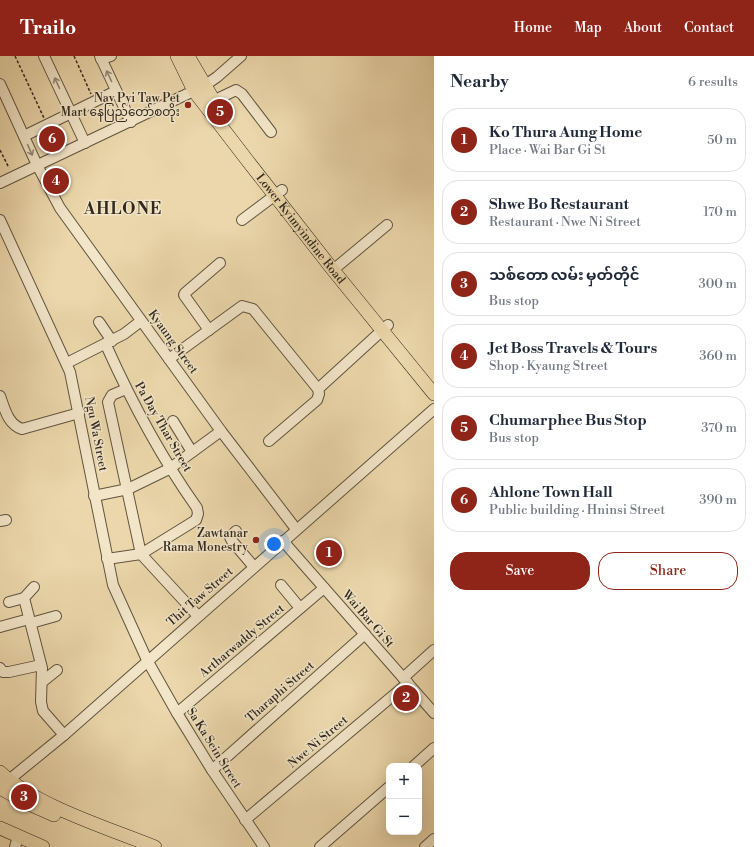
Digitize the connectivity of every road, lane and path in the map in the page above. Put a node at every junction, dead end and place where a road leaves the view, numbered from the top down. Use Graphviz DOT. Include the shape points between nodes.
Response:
graph roads {
  1 [pos="15,56"];
  2 [pos="44,56"];
  3 [pos="74,56"];
  4 [pos="177,56"];
  5 [pos="188,56"];
  6 [pos="241,56"];
  7 [pos="104,57"];
  8 [pos="0,84"];
  9 [pos="199,88"];
  10 [pos="116,91"];
  11 [pos="94,101"];
  12 [pos="213,101"];
  13 [pos="71,113"];
  14 [pos="131,122"];
  15 [pos="47,124"];
  16 [pos="271,132"];
  17 [pos="24,136"];
  18 [pos="85,143"];
  19 [pos="0,150"];
  20 [pos="37,165"];
  21 [pos="258,167"];
  22 [pos="13,177"];
  23 [pos="0,183"];
  24 [pos="279,193"];
  25 [pos="0,220"];
  26 [pos="242,220"];
  27 [pos="387,225"];
  28 [pos="220,263"];
  29 [pos="336,268"];
  30 [pos="141,321"];
  31 [pos="99,322"];
  32 [pos="385,328"];
  33 [pos="209,330"];
  34 [pos="109,343"];
  35 [pos="169,359"];
  36 [pos="67,363"];
  37 [pos="434,385"];
  38 [pos="126,389"];
  39 [pos="318,389"];
  40 [pos="434,394"];
  41 [pos="0,396"];
  42 [pos="434,409"];
  43 [pos="79,413"];
  44 [pos="173,421"];
  45 [pos="221,431"];
  46 [pos="269,441"];
  47 [pos="192,452"];
  48 [pos="169,469"];
  49 [pos="128,489"];
  50 [pos="94,496"];
  51 [pos="296,529"];
  52 [pos="236,531"];
  53 [pos="283,541"];
  54 [pos="141,554"];
  55 [pos="106,559"];
  56 [pos="254,567"];
  57 [pos="281,585"];
  58 [pos="34,587"];
  59 [pos="324,588"];
  60 [pos="24,598"];
  61 [pos="9,602"];
  62 [pos="300,608"];
  63 [pos="56,616"];
  64 [pos="198,616"];
  65 [pos="30,621"];
  66 [pos="0,627"];
  67 [pos="365,634"];
  68 [pos="434,650"];
  69 [pos="147,660"];
  70 [pos="41,664"];
  71 [pos="0,668"];
  72 [pos="57,670"];
  73 [pos="405,680"];
  74 [pos="42,682"];
  75 [pos="434,713"];
  76 [pos="177,714"];
  77 [pos="64,735"];
  78 [pos="434,748"];
  79 [pos="417,763"];
  80 [pos="212,770"];
  81 [pos="2,782"];
  82 [pos="386,791"];
  83 [pos="78,820"];
  84 [pos="245,820"];
  85 [pos="0,828"];
  86 [pos="434,839"];
  87 [pos="16,841"];
  88 [pos="43,847"];
  89 [pos="131,847"];
  90 [pos="154,847"];
  91 [pos="264,847"];
  92 [pos="320,847"];
  93 [pos="425,847"];
  1 -- 15 [label="path"];
  13 -- 2 [label="street, one-way"];
  3 -- 11 [label="path"];
  4 -- 9 [label="main road, Lower Kyimyindine Road"];
  5 -- 9 [label="main road, Lower Kyimyindine Road"];
  6 -- 9 [label="street" via="217,77"];
  10 -- 7 [label="street, one-way"];
  8 -- 17 [label="street, Kyaung Street"];
  9 -- 12 [label="main road, Lower Kyimyindine Road"];
  9 -- 14 [label="street"];
  9 -- 21 [label="main road, Lower Kyimyindine Road"];
  10 -- 11 [label="street"];
  10 -- 14 [label="street"];
  11 -- 13 [label="street"];
  12 -- 16 [label="street" via="236,90 242,94"];
  12 -- 21 [label="main road, Lower Kyimyindine Road"];
  13 -- 15 [label="street"];
  13 -- 18 [label="street"];
  14 -- 18 [label="street"];
  15 -- 17 [label="street"];
  17 -- 20 [label="street, Kyaung Street, one-way"];
  18 -- 20 [label="street"];
  19 -- 22 [label="path"];
  20 -- 22 [label="street"];
  20 -- 30 [label="street, Kyaung Street" via="60,208"];
  21 -- 24 [label="main road, Lower Kyimyindine Road"];
  22 -- 23 [label="street"];
  24 -- 26 [label="street"];
  24 -- 29 [label="main road, Lower Kyimyindine Road"];
  25 -- 36 [label="street, Ngu Wa Street"];
  27 -- 29 [label="street"];
  28 -- 33 [label="street" via="184,295"];
  29 -- 32 [label="main road, Lower Kyimyindine Road"];
  30 -- 34 [label="street"];
  30 -- 35 [label="street, Kyaung Street"];
  31 -- 34 [label="street, Pa Day Thar Street"];
  32 -- 37 [label="main road, Lower Kyimyindine Road"];
  32 -- 39 [label="street"];
  32 -- 40 [label="main road, Lower Kyimyindine Road"];
  33 -- 35 [label="street"];
  33 -- 39 [label="street" via="242,306 252,309"];
  34 -- 36 [label="street"];
  34 -- 38 [label="street, Pa Day Thar Street"];
  35 -- 45 [label="street, Kyaung Street"];
  36 -- 43 [label="street, Ngu Wa Street"];
  38 -- 48 [label="street, Pa Day Thar Street"];
  38 -- 49 [label="street" via="112,394 108,402"];
  39 -- 46 [label="street" via="317,400"];
  41 -- 43 [label="street" via="7,415 15,427 22,430"];
  42 -- 51 [label="street, Thit Taw Street"];
  43 -- 50 [label="street, Ngu Wa Street"];
  44 -- 47 [label="street"];
  45 -- 47 [label="street"];
  45 -- 51 [label="street, Kyaung Street"];
  47 -- 48 [label="street"];
  48 -- 49 [label="street"];
  48 -- 54 [label="street, Pa Day Thar Street" via="197,508 198,514 196,520"];
  49 -- 50 [label="street"];
  49 -- 54 [label="street"];
  50 -- 55 [label="street, Ngu Wa Street"];
  51 -- 53 [label="street, Thit Taw Street"];
  52 -- 56 [label="street" via="230,537"];
  53 -- 56 [label="street, Thit Taw Street"];
  53 -- 59 [label="street, Wai Bar Gi St"];
  54 -- 55 [label="street"];
  54 -- 64 [label="street"];
  55 -- 69 [label="street, Ngu Wa Street" via="113,585"];
  56 -- 64 [label="street, Thit Taw Street"];
  57 -- 62 [label="street"];
  58 -- 60 [label="street"];
  59 -- 62 [label="street, Artharwaddy Street"];
  59 -- 67 [label="street, Wai Bar Gi St"];
  60 -- 61 [label="street"];
  60 -- 65 [label="street"];
  62 -- 76 [label="street, Artharwaddy Street"];
  63 -- 65 [label="street"];
  64 -- 69 [label="street, Thit Taw Street"];
  65 -- 66 [label="street"];
  65 -- 70 [label="street"];
  67 -- 73 [label="street, Wai Bar Gi St"];
  67 -- 80 [label="street, Tharaphi Street"];
  68 -- 73 [label="street, Nwe Ni Street"];
  69 -- 76 [label="street, Sa Ka Sein Street"];
  69 -- 77 [label="street, Thit Taw Street"];
  70 -- 71 [label="street" via="9,672 3,672"];
  70 -- 74 [label="street"];
  72 -- 74 [label="street"];
  73 -- 75 [label="street, Wai Bar Gi St"];
  73 -- 84 [label="street, Nwe Ni Street"];
  74 -- 77 [label="street" via="43,711"];
  76 -- 80 [label="street, Sa Ka Sein Street"];
  77 -- 81 [label="street, Thit Taw Street"];
  78 -- 79 [label="street"];
  80 -- 84 [label="street, Sa Ka Sein Street"];
  81 -- 83 [label="main road"];
  82 -- 92 [label="street"];
  83 -- 89 [label="main road"];
  83 -- 90 [label="main road"];
  84 -- 91 [label="street, Sa Ka Sein Street"];
  85 -- 87 [label="main road"];
  86 -- 93 [label="street"];
  87 -- 88 [label="main road"];
}
